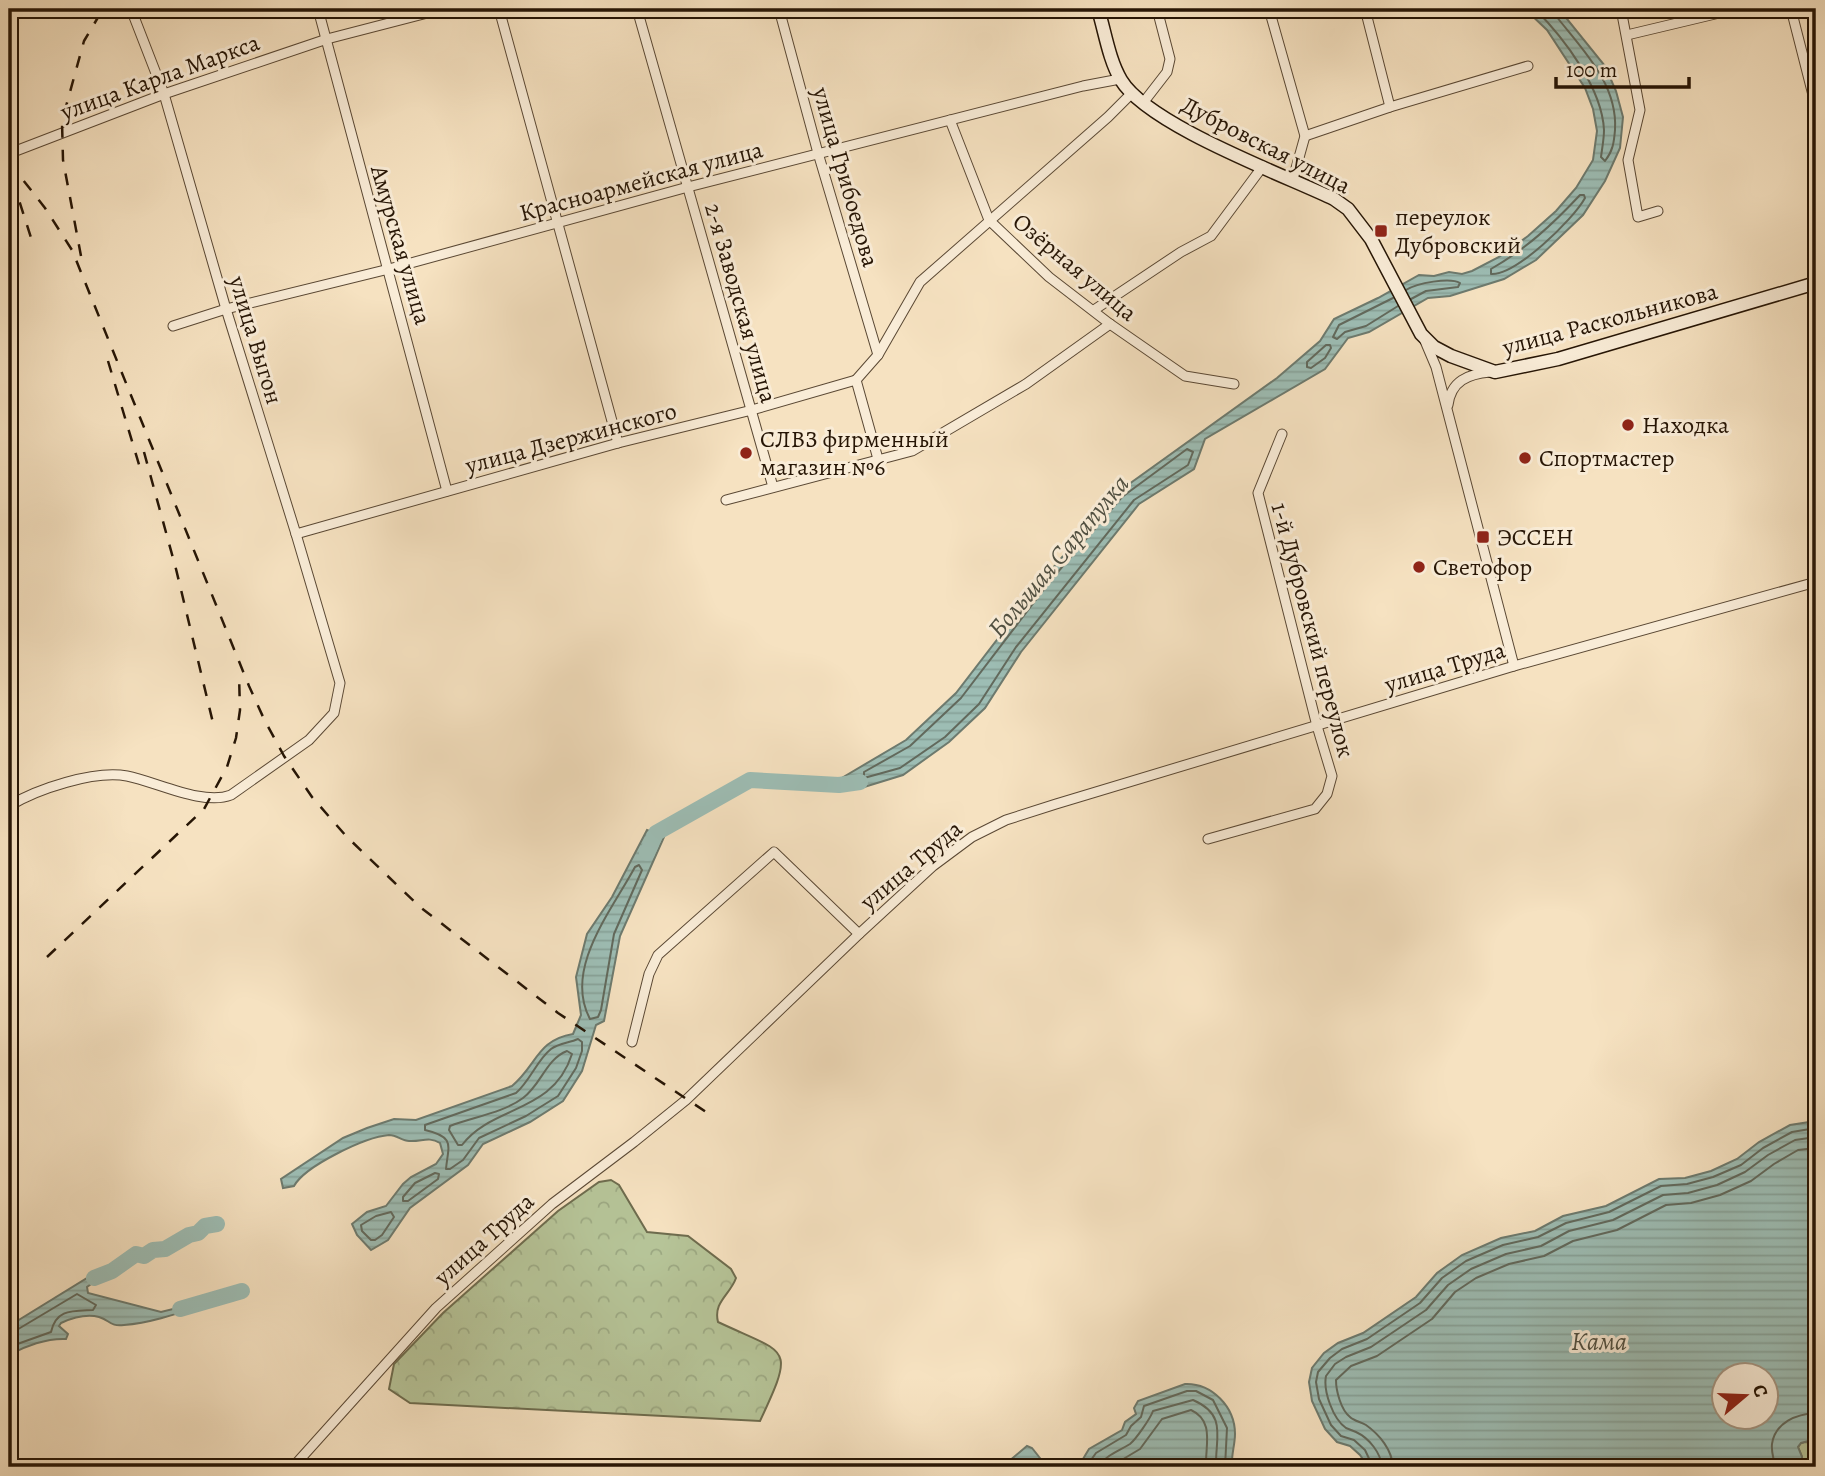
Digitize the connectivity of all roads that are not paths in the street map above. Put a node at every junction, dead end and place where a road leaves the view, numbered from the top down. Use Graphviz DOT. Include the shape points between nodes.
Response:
graph roads {
  1 [pos="131,9"];
  2 [pos="318,9"];
  3 [pos="443,9"];
  4 [pos="499,9"];
  5 [pos="637,9"];
  6 [pos="779,9"];
  7 [pos="1098,9"];
  8 [pos="1157,9"];
  9 [pos="1269,9"];
  10 [pos="1365,9"];
  11 [pos="1621,9"];
  12 [pos="1735,9"];
  13 [pos="1791,9"];
  14 [pos="1627,35"];
  15 [pos="327,38"];
  16 [pos="1528,66"];
  17 [pos="1120,79"];
  18 [pos="164,94"];
  19 [pos="1131,94"];
  20 [pos="1143,103"];
  21 [pos="1390,107"];
  22 [pos="1816,107"];
  23 [pos="950,120"];
  24 [pos="1305,136"];
  25 [pos="13,152"];
  26 [pos="818,153"];
  27 [pos="1264,166"];
  28 [pos="1293,179"];
  29 [pos="688,187"];
  30 [pos="1658,211"];
  31 [pos="989,220"];
  32 [pos="556,223"];
  33 [pos="389,269"];
  34 [pos="1816,283"];
  35 [pos="226,309"];
  36 [pos="1094,310"];
  37 [pos="1110,324"];
  38 [pos="173,326"];
  39 [pos="1418,329"];
  40 [pos="878,355"];
  41 [pos="1495,372"];
  42 [pos="856,380"];
  43 [pos="1234,384"];
  44 [pos="752,411"];
  45 [pos="1448,414"];
  46 [pos="1282,434"];
  47 [pos="618,443"];
  48 [pos="878,460"];
  49 [pos="773,487"];
  50 [pos="447,491"];
  51 [pos="726,500"];
  52 [pos="296,534"];
  53 [pos="1816,582"];
  54 [pos="1514,666"];
  55 [pos="1317,726"];
  56 [pos="9,806"];
  57 [pos="1208,839"];
  58 [pos="859,934"];
  59 [pos="632,1042"];
  60 [pos="293,1467"];
  1 -- 18 [label="street, улица Выгон"];
  2 -- 15 [label="street, Амурская улица"];
  3 -- 15 [label="street, улица Карла Маркса"];
  4 -- 32 [label="street"];
  5 -- 29 [label="street, 2-я Заводская улица"];
  6 -- 26 [label="street, улица Грибоедова"];
  7 -- 17 [label="main road, Дубровская улица"];
  8 -- 20 [label="street" via="1170,59 1167,72"];
  9 -- 24 [label="street"];
  10 -- 21 [label="street"];
  11 -- 14 [label="street"];
  12 -- 14 [label="street"];
  13 -- 22 [label="street"];
  14 -- 30 [label="street" via="1640,110 1628,160 1638,217"];
  15 -- 18 [label="street, улица Карла Маркса"];
  15 -- 33 [label="street, Амурская улица"];
  16 -- 21 [label="street"];
  17 -- 19 [label="main road, Дубровская улица"];
  17 -- 23 [label="street, Красноармейская улица"];
  18 -- 25 [label="street, улица Карла Маркса"];
  18 -- 35 [label="street, улица Выгон"];
  19 -- 20 [label="main road, Дубровская улица"];
  19 -- 31 [label="street"];
  20 -- 27 [label="main road, Дубровская улица"];
  21 -- 24 [label="street"];
  23 -- 26 [label="street, Красноармейская улица"];
  23 -- 31 [label="street, Озёрная улица"];
  24 -- 28 [label="street"];
  26 -- 29 [label="street, Красноармейская улица"];
  26 -- 40 [label="street, улица Грибоедова"];
  27 -- 28 [label="main road, Дубровская улица"];
  27 -- 36 [label="street" via="1211,236"];
  28 -- 39 [label="main road, Дубровская улица" via="1348,209 1371,239"];
  29 -- 32 [label="street, Красноармейская улица"];
  29 -- 44 [label="street, 2-я Заводская улица"];
  31 -- 36 [label="street, Озёрная улица" via="1049,277"];
  31 -- 40 [label="street" via="920,282"];
  32 -- 33 [label="street, Красноармейская улица"];
  32 -- 47 [label="street"];
  33 -- 35 [label="street, Красноармейская улица"];
  33 -- 50 [label="street, Амурская улица"];
  34 -- 41 [label="main road, улица Раскольникова" via="1558,359"];
  35 -- 38 [label="street, Красноармейская улица"];
  35 -- 52 [label="street, улица Выгон"];
  36 -- 37 [label="street, Озёрная улица"];
  37 -- 43 [label="street, Озёрная улица" via="1185,376"];
  37 -- 48 [label="street" via="1026,384 912,451"];
  39 -- 41 [label="main road, улица Раскольникова" via="1451,356"];
  39 -- 45 [label="street" via="1436,367"];
  40 -- 42 [label="street"];
  41 -- 45 [label="street" via="1459,381 1448,401"];
  42 -- 44 [label="street, улица Дзержинского"];
  42 -- 48 [label="street"];
  44 -- 47 [label="street, улица Дзержинского"];
  44 -- 49 [label="street, 2-я Заводская улица"];
  45 -- 54 [label="street"];
  46 -- 55 [label="street, 1-й Дубровский переулок" via="1258,494"];
  47 -- 50 [label="street, улица Дзержинского"];
  48 -- 49 [label="street"];
  49 -- 51 [label="street"];
  50 -- 52 [label="street, улица Дзержинского"];
  52 -- 56 [label="street, улица Выгон" via="340,683 334,713 309,740 223,797 201,797 166,785 100,774"];
  53 -- 54 [label="street, улица Труда"];
  54 -- 55 [label="street, улица Труда"];
  55 -- 57 [label="street, 1-й Дубровский переулок" via="1332,776 1315,809"];
  55 -- 58 [label="street, улица Труда" via="1006,820 972,837 933,866"];
  58 -- 59 [label="street" via="774,852 658,955"];
  58 -- 60 [label="street, улица Труда" via="686,1100 552,1203 436,1308"];
}
